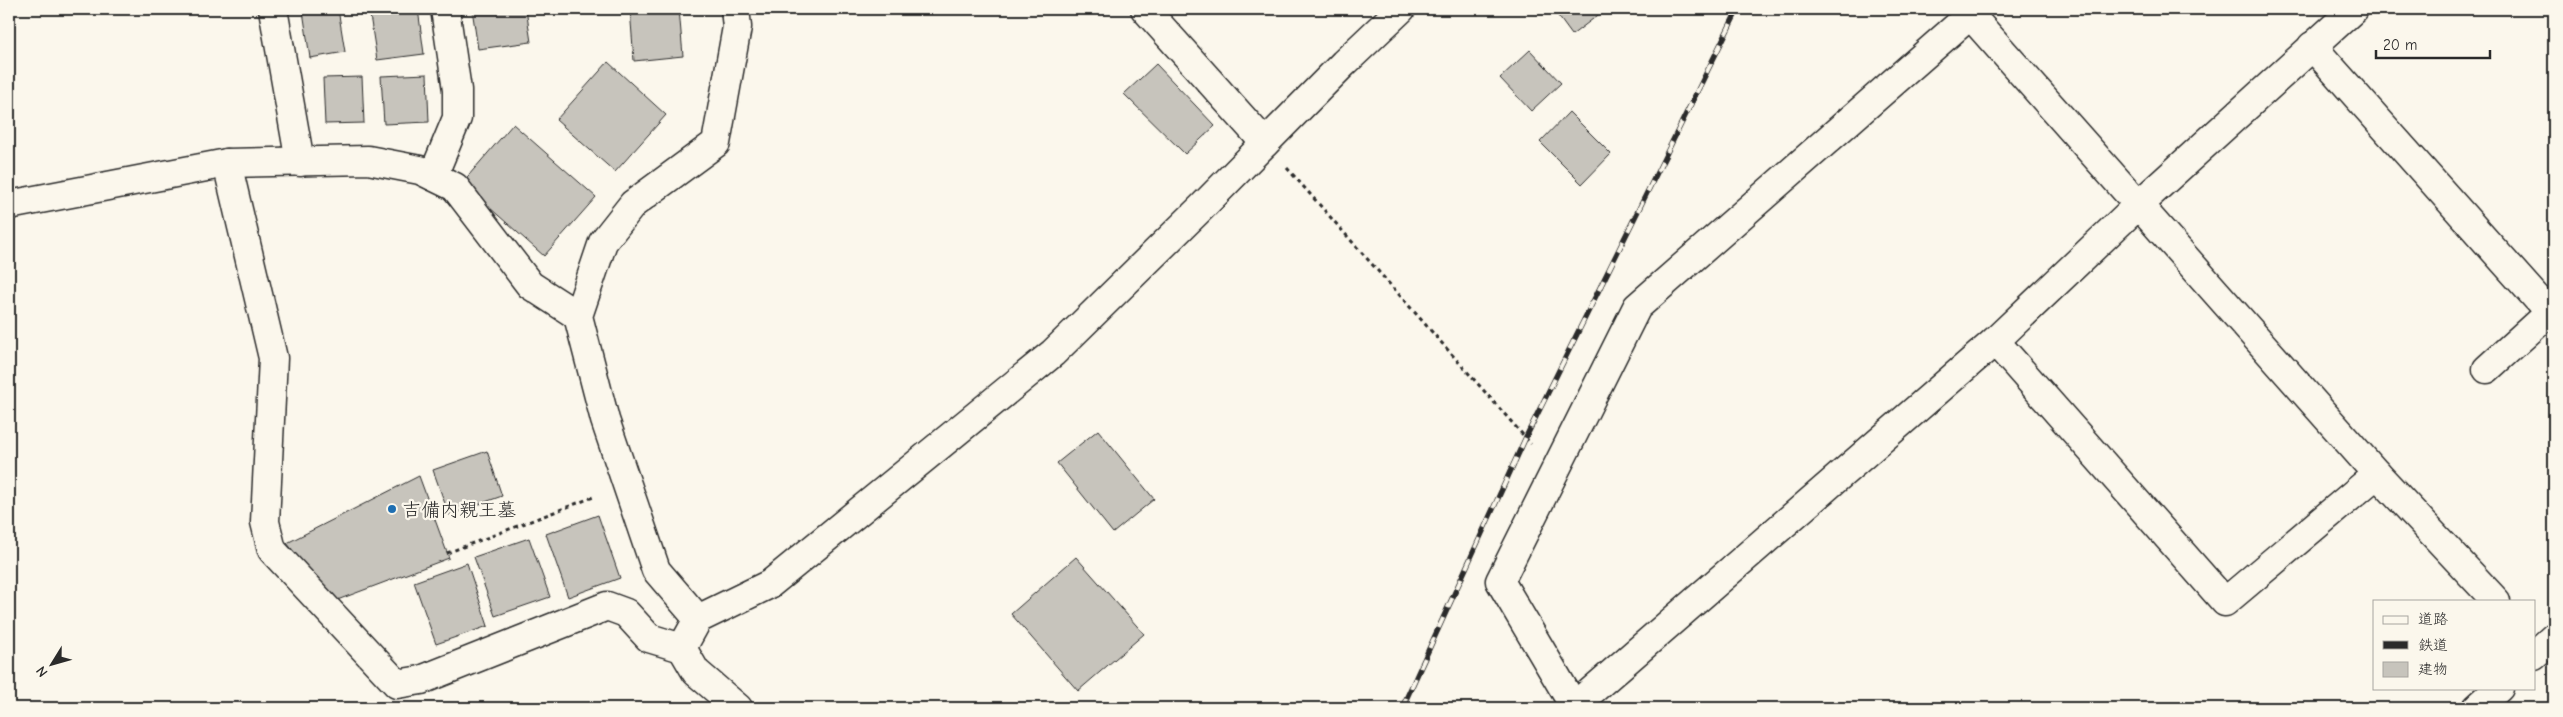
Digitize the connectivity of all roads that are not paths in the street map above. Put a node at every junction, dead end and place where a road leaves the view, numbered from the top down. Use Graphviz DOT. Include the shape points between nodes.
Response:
graph roads {
  1 [pos="273,9"];
  2 [pos="445,9"];
  3 [pos="735,9"];
  4 [pos="1145,9"];
  5 [pos="1401,9"];
  6 [pos="2354,9"];
  7 [pos="1968,12"];
  8 [pos="2312,46"];
  9 [pos="1265,143"];
  10 [pos="300,162"];
  11 [pos="227,164"];
  12 [pos="433,176"];
  13 [pos="9,205"];
  14 [pos="2137,206"];
  15 [pos="2552,310"];
  16 [pos="578,316"];
  17 [pos="1995,341"];
  18 [pos="2487,369"];
  19 [pos="2377,474"];
  20 [pos="2495,600"];
  21 [pos="698,619"];
  22 [pos="682,648"];
  23 [pos="2496,690"];
  24 [pos="738,708"];
  25 [pos="1574,708"];
  26 [pos="2477,708"];
  1 -- 10 [label="main road"];
  2 -- 12 [label="main road" via="457,90 457,118"];
  3 -- 16 [label="main road" via="738,27 716,143 633,204 603,242"];
  4 -- 9 [label="main road"];
  5 -- 9 [label="main road"];
  6 -- 8 [label="main road"];
  7 -- 14 [label="main road"];
  7 -- 25 [label="main road" via="1637,307 1500,581"];
  8 -- 14 [label="main road"];
  8 -- 15 [label="main road"];
  9 -- 21 [label="main road" via="1053,353 770,584"];
  10 -- 11 [label="main road"];
  10 -- 12 [label="main road" via="368,160 420,170"];
  11 -- 13 [label="main road"];
  11 -- 22 [label="main road" via="273,358 265,522 272,550 397,684 421,680 607,606 626,613 649,638"];
  12 -- 16 [label="main road" via="455,188 530,285"];
  14 -- 17 [label="main road"];
  14 -- 19 [label="main road"];
  15 -- 18 [label="main road"];
  16 -- 21 [label="main road" via="605,420 656,570"];
  17 -- 19 [label="main road" via="2225,602"];
  17 -- 25 [label="main road"];
  19 -- 20 [label="main road"];
  21 -- 22 [label="main road"];
  22 -- 24 [label="main road" via="696,672"];
  23 -- 26 [label="main road"];
}
